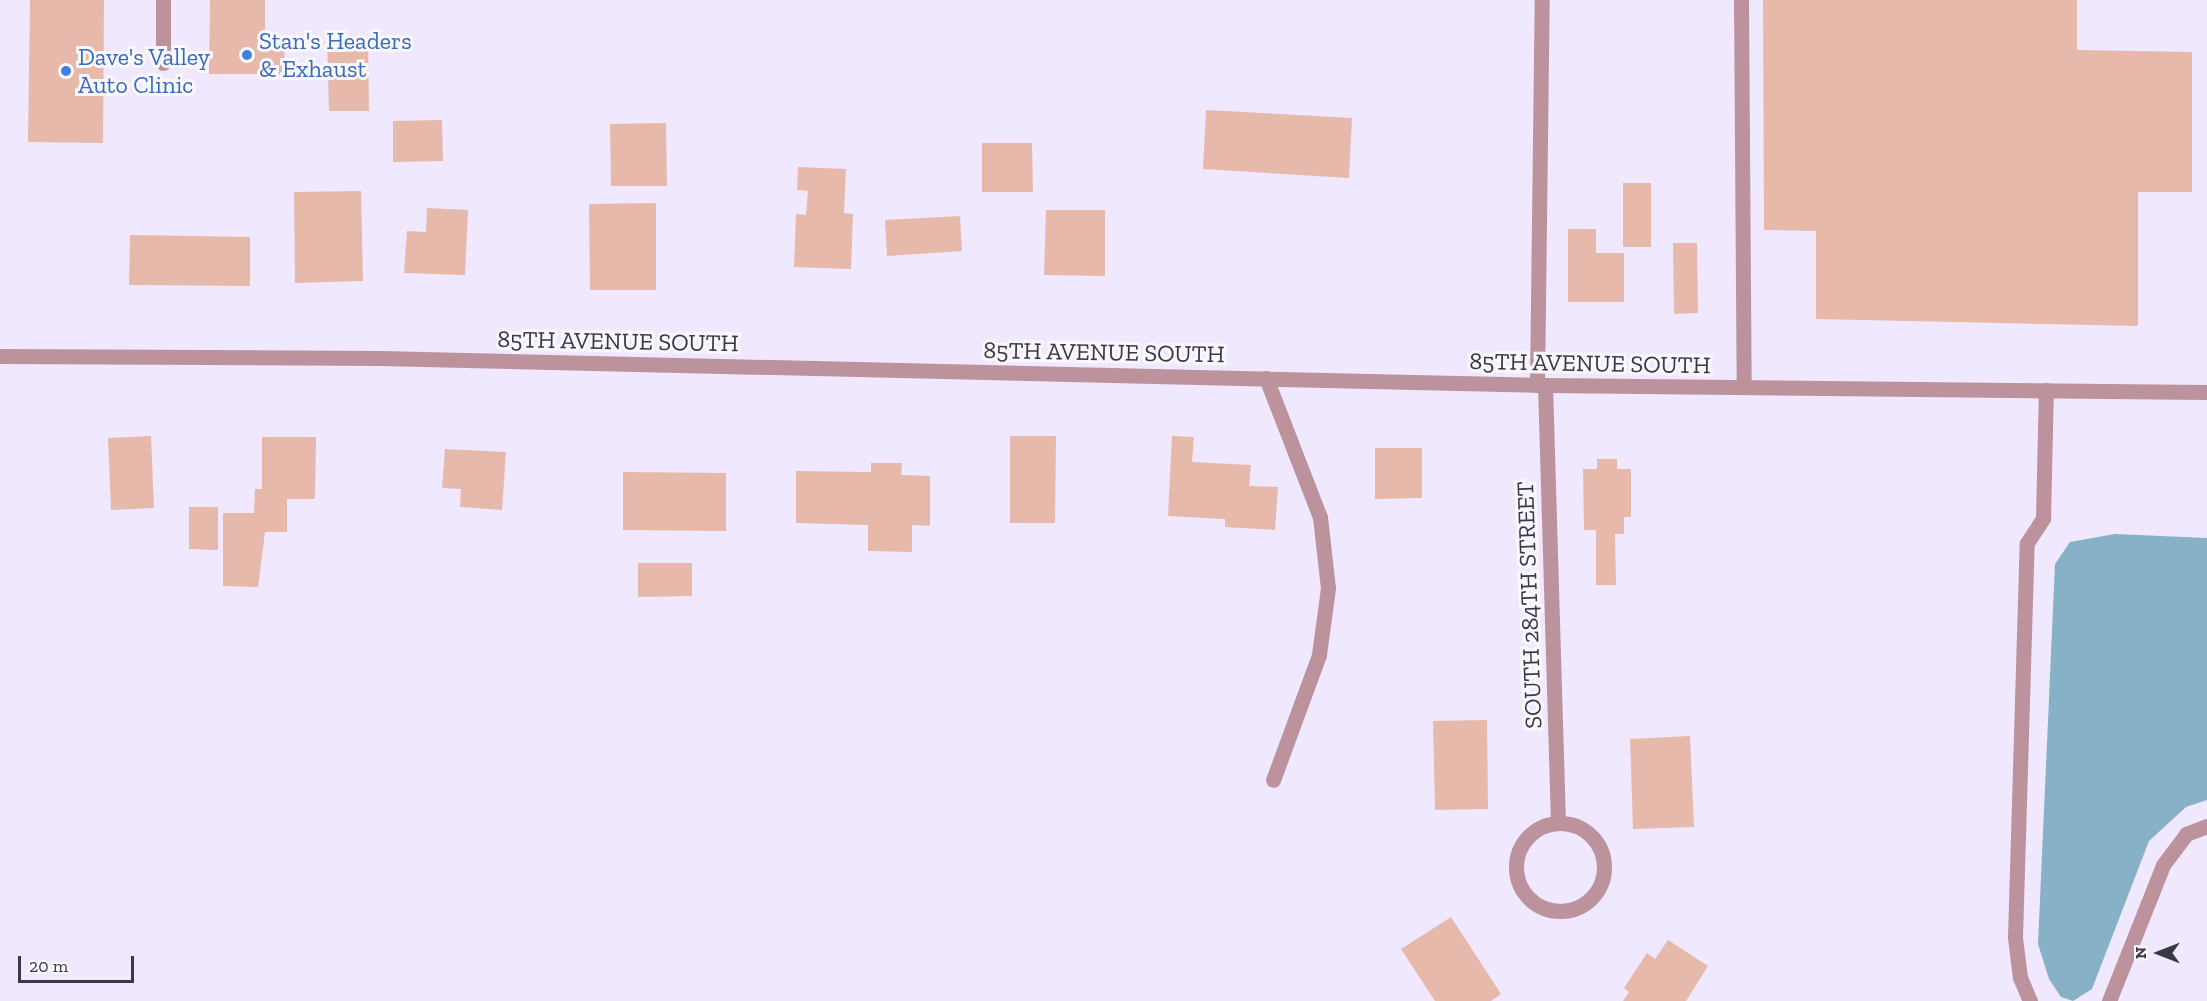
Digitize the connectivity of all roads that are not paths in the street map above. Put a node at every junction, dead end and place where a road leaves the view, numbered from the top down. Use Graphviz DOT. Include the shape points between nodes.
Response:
graph roads {
  1 [pos="163,0"];
  2 [pos="1542,0"];
  3 [pos="1741,0"];
  4 [pos="163,63"];
  5 [pos="0,356"];
  6 [pos="1266,378"];
  7 [pos="1541,385"];
  8 [pos="1744,387"];
  9 [pos="2046,390"];
  10 [pos="2207,392"];
  11 [pos="1273,780"];
  12 [pos="1558,823"];
  13 [pos="2207,826"];
  14 [pos="2030,1001"];
  15 [pos="2109,1001"];
  1 -- 4 [label="street"];
  2 -- 7 [label="street, SOUTH 284TH STREET"];
  3 -- 8 [label="street"];
  5 -- 6 [label="street, 85TH AVENUE SOUTH" via="380,358"];
  6 -- 7 [label="street, 85TH AVENUE SOUTH"];
  6 -- 11 [label="street" via="1320,517 1328,569 1319,655"];
  7 -- 8 [label="street, 85TH AVENUE SOUTH"];
  7 -- 12 [label="street, SOUTH 284TH STREET"];
  8 -- 9 [label="street, 85TH AVENUE SOUTH"];
  9 -- 10 [label="street, 85TH AVENUE SOUTH"];
  9 -- 14 [label="street" via="2043,518 2027,543 2015,925 2020,978"];
  12 -- 12 [label="street" via="1528,837 1515,869 1529,900 1561,912 1592,898 1604,866 1590,835"];
  13 -- 15 [label="street" via="2186,834 2163,865"];
}
